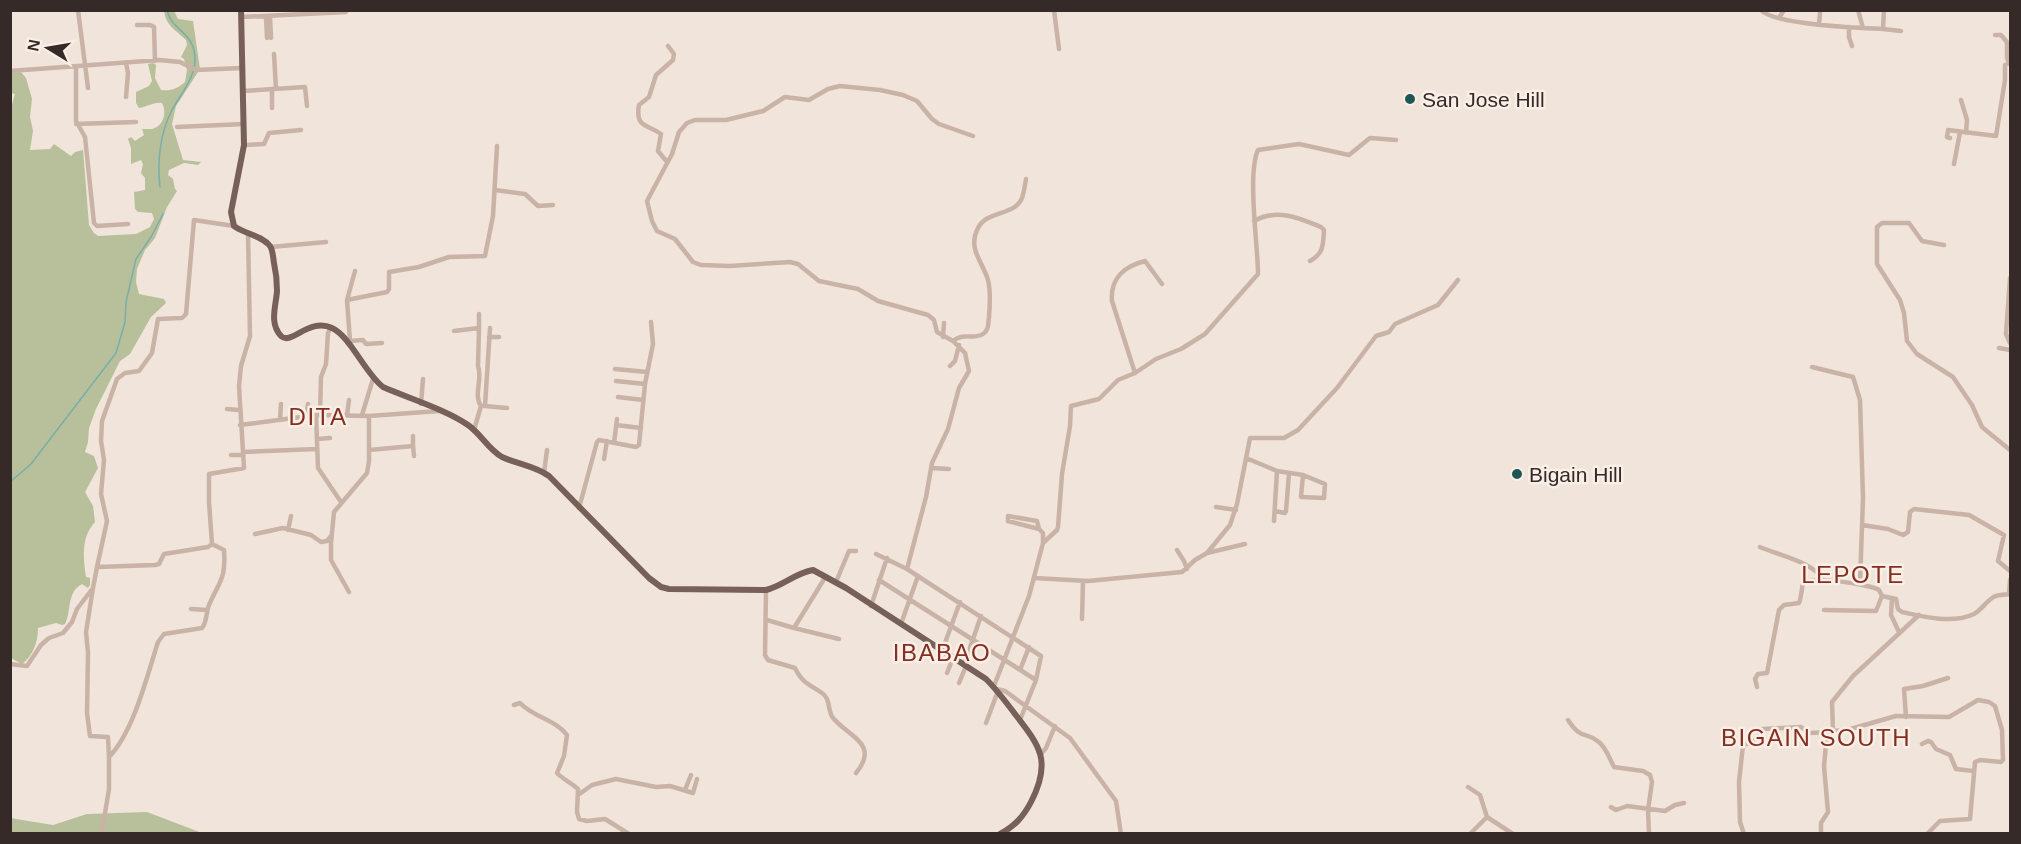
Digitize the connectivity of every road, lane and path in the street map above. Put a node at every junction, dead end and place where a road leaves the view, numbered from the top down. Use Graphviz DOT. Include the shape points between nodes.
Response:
graph roads {
  1 [pos="78,10"];
  2 [pos="1054,10"];
  3 [pos="1761,10"];
  4 [pos="1784,10"];
  5 [pos="1858,10"];
  6 [pos="1884,10"];
  7 [pos="346,12"];
  8 [pos="1820,13"];
  9 [pos="241,14"];
  10 [pos="268,17"];
  11 [pos="1779,18"];
  12 [pos="1819,24"];
  13 [pos="137,25"];
  14 [pos="1849,27"];
  15 [pos="1864,28"];
  16 [pos="1883,29"];
  17 [pos="1901,31"];
  18 [pos="1995,35"];
  19 [pos="1865,36"];
  20 [pos="269,38"];
  21 [pos="668,46"];
  22 [pos="1852,46"];
  23 [pos="1059,49"];
  24 [pos="273,54"];
  25 [pos="154,61"];
  26 [pos="126,63"];
  27 [pos="2010,63"];
  28 [pos="85,66"];
  29 [pos="76,67"];
  30 [pos="242,68"];
  31 [pos="10,71"];
  32 [pos="88,88"];
  33 [pos="274,89"];
  34 [pos="243,91"];
  35 [pos="126,97"];
  36 [pos="1961,100"];
  37 [pos="307,106"];
  38 [pos="272,108"];
  39 [pos="136,122"];
  40 [pos="76,124"];
  41 [pos="244,124"];
  42 [pos="177,127"];
  43 [pos="301,130"];
  44 [pos="1963,132"];
  45 [pos="973,136"];
  46 [pos="1950,138"];
  47 [pos="1396,140"];
  48 [pos="244,145"];
  49 [pos="497,146"];
  50 [pos="667,162"];
  51 [pos="1954,164"];
  52 [pos="1026,179"];
  53 [pos="495,190"];
  54 [pos="553,205"];
  55 [pos="1254,221"];
  56 [pos="128,224"];
  57 [pos="234,226"];
  58 [pos="249,233"];
  59 [pos="326,242"];
  60 [pos="1944,245"];
  61 [pos="271,247"];
  62 [pos="1310,261"];
  63 [pos="355,271"];
  64 [pos="2010,278"];
  65 [pos="1458,280"];
  66 [pos="1162,284"];
  67 [pos="347,300"];
  68 [pos="479,314"];
  69 [pos="651,322"];
  70 [pos="944,323"];
  71 [pos="331,327"];
  72 [pos="479,328"];
  73 [pos="490,328"];
  74 [pos="454,331"];
  75 [pos="489,337"];
  76 [pos="499,337"];
  77 [pos="943,337"];
  78 [pos="953,341"];
  79 [pos="349,343"];
  80 [pos="382,343"];
  81 [pos="2010,343"];
  82 [pos="959,345"];
  83 [pos="1999,348"];
  84 [pos="2010,350"];
  85 [pos="488,360"];
  86 [pos="477,361"];
  87 [pos="950,366"];
  88 [pos="1812,367"];
  89 [pos="615,369"];
  90 [pos="647,372"];
  91 [pos="1135,373"];
  92 [pos="374,379"];
  93 [pos="423,379"];
  94 [pos="616,381"];
  95 [pos="645,384"];
  96 [pos="618,397"];
  97 [pos="350,400"];
  98 [pos="643,400"];
  99 [pos="281,404"];
  100 [pos="308,404"];
  101 [pos="421,404"];
  102 [pos="483,406"];
  103 [pos="507,408"];
  104 [pos="227,409"];
  105 [pos="239,410"];
  106 [pos="439,411"];
  107 [pos="318,415"];
  108 [pos="347,415"];
  109 [pos="306,416"];
  110 [pos="362,416"];
  111 [pos="369,416"];
  112 [pos="280,419"];
  113 [pos="240,425"];
  114 [pos="640,428"];
  115 [pos="474,430"];
  116 [pos="413,436"];
  117 [pos="330,438"];
  118 [pos="317,439"];
  119 [pos="607,441"];
  120 [pos="614,442"];
  121 [pos="413,446"];
  122 [pos="317,449"];
  123 [pos="369,450"];
  124 [pos="547,450"];
  125 [pos="2010,450"];
  126 [pos="243,453"];
  127 [pos="231,455"];
  128 [pos="414,456"];
  129 [pos="1246,458"];
  130 [pos="604,459"];
  131 [pos="931,468"];
  132 [pos="950,469"];
  133 [pos="1277,471"];
  134 [pos="544,473"];
  135 [pos="1289,474"];
  136 [pos="1303,475"];
  137 [pos="341,502"];
  138 [pos="1216,507"];
  139 [pos="579,508"];
  140 [pos="1236,510"];
  141 [pos="1275,511"];
  142 [pos="291,516"];
  143 [pos="1274,521"];
  144 [pos="1862,525"];
  145 [pos="1039,529"];
  146 [pos="288,530"];
  147 [pos="255,534"];
  148 [pos="332,534"];
  149 [pos="1044,543"];
  150 [pos="212,544"];
  151 [pos="1245,544"];
  152 [pos="1760,547"];
  153 [pos="1177,550"];
  154 [pos="856,551"];
  155 [pos="1207,553"];
  156 [pos="876,554"];
  157 [pos="887,558"];
  158 [pos="97,567"];
  159 [pos="907,568"];
  160 [pos="1186,569"];
  161 [pos="2010,571"];
  162 [pos="826,576"];
  163 [pos="918,576"];
  164 [pos="1034,578"];
  165 [pos="879,580"];
  166 [pos="1824,580"];
  167 [pos="2010,580"];
  168 [pos="1083,581"];
  169 [pos="836,582"];
  170 [pos="1860,583"];
  171 [pos="93,588"];
  172 [pos="766,591"];
  173 [pos="349,592"];
  174 [pos="2010,594"];
  175 [pos="1881,596"];
  176 [pos="1892,598"];
  177 [pos="911,600"];
  178 [pos="960,602"];
  179 [pos="871,606"];
  180 [pos="191,609"];
  181 [pos="207,610"];
  182 [pos="1824,610"];
  183 [pos="1919,615"];
  184 [pos="981,616"];
  185 [pos="1082,619"];
  186 [pos="767,620"];
  187 [pos="901,624"];
  188 [pos="951,627"];
  189 [pos="794,628"];
  190 [pos="1899,632"];
  191 [pos="1013,637"];
  192 [pos="839,639"];
  193 [pos="973,640"];
  194 [pos="1029,647"];
  195 [pos="942,651"];
  196 [pos="953,658"];
  197 [pos="1004,660"];
  198 [pos="10,664"];
  199 [pos="965,666"];
  200 [pos="1020,670"];
  201 [pos="946,673"];
  202 [pos="1948,678"];
  203 [pos="1036,680"];
  204 [pos="959,683"];
  205 [pos="1757,687"];
  206 [pos="996,688"];
  207 [pos="514,705"];
  208 [pos="1026,706"];
  209 [pos="1906,717"];
  210 [pos="1020,720"];
  211 [pos="1568,720"];
  212 [pos="986,723"];
  213 [pos="1055,726"];
  214 [pos="2002,730"];
  215 [pos="2010,730"];
  216 [pos="1831,731"];
  217 [pos="1922,744"];
  218 [pos="1041,754"];
  219 [pos="109,758"];
  220 [pos="1973,771"];
  221 [pos="856,773"];
  222 [pos="691,776"];
  223 [pos="697,778"];
  224 [pos="1468,787"];
  225 [pos="685,790"];
  226 [pos="578,795"];
  227 [pos="1684,803"];
  228 [pos="1611,807"];
  229 [pos="1648,810"];
  230 [pos="1487,818"];
  231 [pos="102,831"];
  232 [pos="629,834"];
  233 [pos="999,834"];
  234 [pos="1121,834"];
  235 [pos="1470,834"];
  236 [pos="1513,834"];
  237 [pos="1649,834"];
  238 [pos="1744,834"];
  239 [pos="1821,834"];
  240 [pos="1927,834"];
  1 -- 28 [label="street"];
  2 -- 23 [label="street"];
  3 -- 11 [label="street" via="1767,16"];
  4 -- 11 [label="street"];
  5 -- 15 [label="street"];
  6 -- 16 [label="street"];
  7 -- 10 [label="street"];
  8 -- 12 [label="street"];
  9 -- 10 [label="street"];
  9 -- 30 [label="main road"];
  10 -- 20 [label="street"];
  11 -- 12 [label="street"];
  12 -- 14 [label="street"];
  13 -- 25 [label="street" via="154,27"];
  14 -- 15 [label="street"];
  14 -- 22 [label="street"];
  15 -- 16 [label="street"];
  15 -- 19 [label="street"];
  16 -- 17 [label="street"];
  18 -- 27 [label="street" via="2006,39"];
  21 -- 50 [label="street" via="673,60 656,75 649,98 638,110 642,125 661,134 658,151"];
  24 -- 33 [label="street"];
  25 -- 26 [label="street"];
  25 -- 30 [label="street" via="180,62 193,70"];
  26 -- 28 [label="street"];
  26 -- 35 [label="street"];
  27 -- 44 [label="street" via="2005,65 1996,136"];
  28 -- 29 [label="street"];
  28 -- 32 [label="street"];
  29 -- 31 [label="street"];
  29 -- 40 [label="street"];
  30 -- 34 [label="main road"];
  33 -- 34 [label="street"];
  33 -- 37 [label="street" via="306,87"];
  33 -- 38 [label="street"];
  34 -- 41 [label="main road"];
  36 -- 44 [label="street" via="1967,120"];
  39 -- 40 [label="street"];
  40 -- 56 [label="street" via="85,136 94,223"];
  41 -- 42 [label="street"];
  41 -- 48 [label="main road"];
  43 -- 48 [label="street" via="269,133 264,144"];
  44 -- 46 [label="street" via="1948,130"];
  44 -- 51 [label="street"];
  45 -- 50 [label="street" via="939,124 917,100 880,90 840,86 809,100 785,97 763,111 726,120 690,121 682,127"];
  47 -- 55 [label="street" via="1370,138 1349,155 1299,144 1258,150"];
  48 -- 57 [label="main road" via="231,204"];
  49 -- 53 [label="street"];
  50 -- 77 [label="street" via="647,204 657,231 675,238 693,262 730,266 793,262 819,281 858,289 878,301 928,315"];
  52 -- 78 [label="street" via="1022,200 987,218 978,226 974,240 975,253 988,283 988,327 979,336 961,335"];
  53 -- 54 [label="street" via="525,194 538,206"];
  53 -- 67 [label="street" via="485,256 449,257 389,272 387,292"];
  55 -- 62 [label="street" via="1286,215 1321,227 1321,252"];
  55 -- 91 [label="street" via="1256,278 1205,334"];
  57 -- 58 [label="main road"];
  57 -- 158 [label="street" via="194,220 186,314 182,318 158,319 152,353 139,371 117,379 101,429 101,494 107,521"];
  58 -- 61 [label="main road"];
  58 -- 105 [label="street" via="250,336 241,366"];
  59 -- 61 [label="street"];
  60 -- 125 [label="street" via="1922,241 1909,223 1882,223 1877,227 1877,264 1900,300 1907,341 1917,354 1953,377 1982,427"];
  61 -- 71 [label="main road" via="277,291 273,313 281,336 290,338 315,326"];
  63 -- 67 [label="street"];
  64 -- 81 [label="street" via="2006,334"];
  65 -- 129 [label="street" via="1438,305 1376,336 1337,388 1298,430 1287,437 1250,438"];
  66 -- 91 [label="street" via="1145,261 1124,269 1112,292"];
  67 -- 79 [label="street"];
  68 -- 72 [label="street"];
  69 -- 90 [label="street" via="654,336"];
  70 -- 77 [label="street"];
  71 -- 79 [label="main road"];
  71 -- 107 [label="street"];
  72 -- 74 [label="street"];
  72 -- 86 [label="street"];
  73 -- 75 [label="street"];
  75 -- 76 [label="street"];
  75 -- 85 [label="street"];
  77 -- 78 [label="street"];
  78 -- 82 [label="street"];
  79 -- 80 [label="street"];
  79 -- 92 [label="main road"];
  82 -- 87 [label="street"];
  82 -- 131 [label="street" via="967,356 969,371 959,388 948,429"];
  83 -- 84 [label="street"];
  85 -- 86 [label="street"];
  85 -- 102 [label="street"];
  86 -- 102 [label="street" via="478,402"];
  88 -- 144 [label="street" via="1855,379 1860,400"];
  89 -- 90 [label="street"];
  90 -- 95 [label="street"];
  91 -- 149 [label="street" via="1113,383 1099,399 1071,406 1058,527"];
  92 -- 101 [label="main road"];
  92 -- 110 [label="street"];
  93 -- 101 [label="street"];
  94 -- 95 [label="street"];
  95 -- 98 [label="street"];
  96 -- 98 [label="street"];
  97 -- 108 [label="street"];
  98 -- 114 [label="street"];
  99 -- 112 [label="street"];
  100 -- 109 [label="street"];
  101 -- 106 [label="main road"];
  102 -- 103 [label="street"];
  102 -- 115 [label="street"];
  104 -- 105 [label="street"];
  105 -- 113 [label="street"];
  106 -- 111 [label="street"];
  106 -- 115 [label="main road"];
  107 -- 108 [label="street"];
  107 -- 109 [label="street"];
  107 -- 118 [label="street"];
  108 -- 110 [label="street"];
  109 -- 112 [label="street"];
  110 -- 111 [label="street"];
  111 -- 123 [label="street"];
  112 -- 113 [label="street"];
  113 -- 126 [label="street"];
  114 -- 120 [label="street" via="638,446"];
  114 -- 120 [label="street" via="617,422"];
  115 -- 134 [label="main road" via="501,456"];
  116 -- 121 [label="street"];
  117 -- 118 [label="street"];
  118 -- 122 [label="street"];
  119 -- 120 [label="street"];
  119 -- 130 [label="street"];
  119 -- 139 [label="street" via="597,442"];
  121 -- 123 [label="street"];
  121 -- 128 [label="street"];
  122 -- 126 [label="street"];
  122 -- 137 [label="street" via="318,468"];
  123 -- 137 [label="street" via="367,473"];
  124 -- 134 [label="street"];
  126 -- 127 [label="street"];
  126 -- 150 [label="street" via="242,470 209,474"];
  129 -- 133 [label="street"];
  129 -- 140 [label="street"];
  131 -- 132 [label="street"];
  131 -- 159 [label="street"];
  133 -- 135 [label="street"];
  133 -- 141 [label="street"];
  134 -- 139 [label="main road"];
  135 -- 136 [label="street"];
  135 -- 141 [label="street" via="1286,511"];
  136 -- 136 [label="street" via="1324,484 1324,498 1301,497"];
  137 -- 148 [label="street" via="334,512"];
  138 -- 140 [label="street"];
  139 -- 172 [label="main road" via="661,587"];
  140 -- 155 [label="street" via="1230,525"];
  141 -- 143 [label="street"];
  142 -- 146 [label="street"];
  144 -- 161 [label="street" via="1888,528 1903,535 1908,532 1910,512 1914,509 1969,514 2004,535 1998,561"];
  144 -- 170 [label="street"];
  145 -- 145 [label="street" via="1008,521 1008,516 1037,521"];
  145 -- 149 [label="street"];
  146 -- 147 [label="street"];
  146 -- 148 [label="street" via="311,535 321,542"];
  148 -- 173 [label="street" via="332,560"];
  149 -- 164 [label="street"];
  150 -- 158 [label="street" via="164,554 155,565"];
  150 -- 181 [label="street" via="223,549 225,567"];
  151 -- 155 [label="street"];
  152 -- 166 [label="street" via="1803,563"];
  153 -- 160 [label="street"];
  154 -- 169 [label="street" via="849,551"];
  155 -- 160 [label="street"];
  156 -- 157 [label="street"];
  157 -- 159 [label="street"];
  157 -- 165 [label="street"];
  158 -- 171 [label="street"];
  159 -- 163 [label="street"];
  160 -- 168 [label="street" via="1170,575"];
  162 -- 169 [label="main road"];
  162 -- 172 [label="main road" via="806,571"];
  162 -- 189 [label="street"];
  163 -- 177 [label="street"];
  163 -- 178 [label="street"];
  164 -- 168 [label="street"];
  164 -- 191 [label="street"];
  165 -- 177 [label="street"];
  165 -- 179 [label="street"];
  166 -- 170 [label="street"];
  166 -- 205 [label="street" via="1804,583 1799,603 1784,605 1779,610 1767,673 1758,674"];
  167 -- 174 [label="street"];
  168 -- 185 [label="street"];
  169 -- 179 [label="main road"];
  170 -- 175 [label="street" via="1875,587"];
  171 -- 198 [label="street" via="68,628 41,645 27,666"];
  171 -- 219 [label="street" via="86,632 88,726 90,736 108,737"];
  172 -- 186 [label="street"];
  174 -- 183 [label="street" via="1993,597 1979,611 1962,618"];
  175 -- 176 [label="street"];
  175 -- 182 [label="street" via="1876,611"];
  176 -- 183 [label="street" via="1900,611"];
  176 -- 190 [label="street" via="1891,615"];
  177 -- 187 [label="street"];
  177 -- 188 [label="street"];
  178 -- 184 [label="street"];
  178 -- 188 [label="street"];
  179 -- 187 [label="main road"];
  180 -- 181 [label="street"];
  181 -- 219 [label="street" via="202,628 161,636 128,728"];
  183 -- 190 [label="street"];
  184 -- 191 [label="street"];
  184 -- 193 [label="street"];
  186 -- 189 [label="street"];
  186 -- 221 [label="street" via="765,655 768,660 795,668 802,680 825,696 832,717 864,749 865,760"];
  187 -- 195 [label="main road"];
  188 -- 193 [label="street"];
  188 -- 195 [label="street"];
  189 -- 192 [label="street"];
  190 -- 216 [label="street" via="1832,702"];
  191 -- 194 [label="street"];
  191 -- 197 [label="street"];
  193 -- 197 [label="street"];
  193 -- 199 [label="street"];
  194 -- 200 [label="street"];
  194 -- 203 [label="street" via="1042,658"];
  195 -- 196 [label="main road"];
  196 -- 199 [label="main road"];
  196 -- 201 [label="street"];
  197 -- 200 [label="street"];
  197 -- 206 [label="street"];
  199 -- 204 [label="street"];
  199 -- 206 [label="main road"];
  200 -- 203 [label="street"];
  202 -- 209 [label="street" via="1904,689"];
  203 -- 208 [label="street"];
  206 -- 208 [label="street"];
  206 -- 210 [label="main road"];
  206 -- 212 [label="street"];
  207 -- 226 [label="street" via="520,703 565,732 568,741 557,773 578,789"];
  208 -- 210 [label="street"];
  208 -- 213 [label="street"];
  209 -- 214 [label="street" via="1949,717 1973,702 1984,700 1995,706"];
  209 -- 216 [label="street"];
  210 -- 218 [label="main road"];
  211 -- 229 [label="street" via="1577,733 1592,738 1605,749 1614,767 1650,775"];
  213 -- 218 [label="street"];
  213 -- 234 [label="street" via="1070,738 1116,801"];
  214 -- 215 [label="street"];
  214 -- 220 [label="street" via="2003,760 1977,760"];
  216 -- 238 [label="street" via="1810,733 1801,727 1763,729 1754,742 1743,745 1739,782"];
  216 -- 239 [label="street" via="1826,737 1825,751 1828,812 1821,823"];
  217 -- 220 [label="street" via="1931,742 1950,755 1956,769"];
  218 -- 233 [label="main road" via="1042,771 1035,794 1020,820"];
  219 -- 231 [label="street"];
  220 -- 240 [label="street" via="1970,819 1940,821"];
  222 -- 225 [label="street"];
  223 -- 225 [label="street" via="694,792"];
  224 -- 230 [label="street" via="1480,795"];
  225 -- 226 [label="street" via="616,779 592,785"];
  226 -- 232 [label="street" via="579,819 604,819"];
  227 -- 229 [label="street" via="1665,811"];
  228 -- 229 [label="street"];
  229 -- 237 [label="street"];
  230 -- 235 [label="street"];
  230 -- 236 [label="street"];
}
